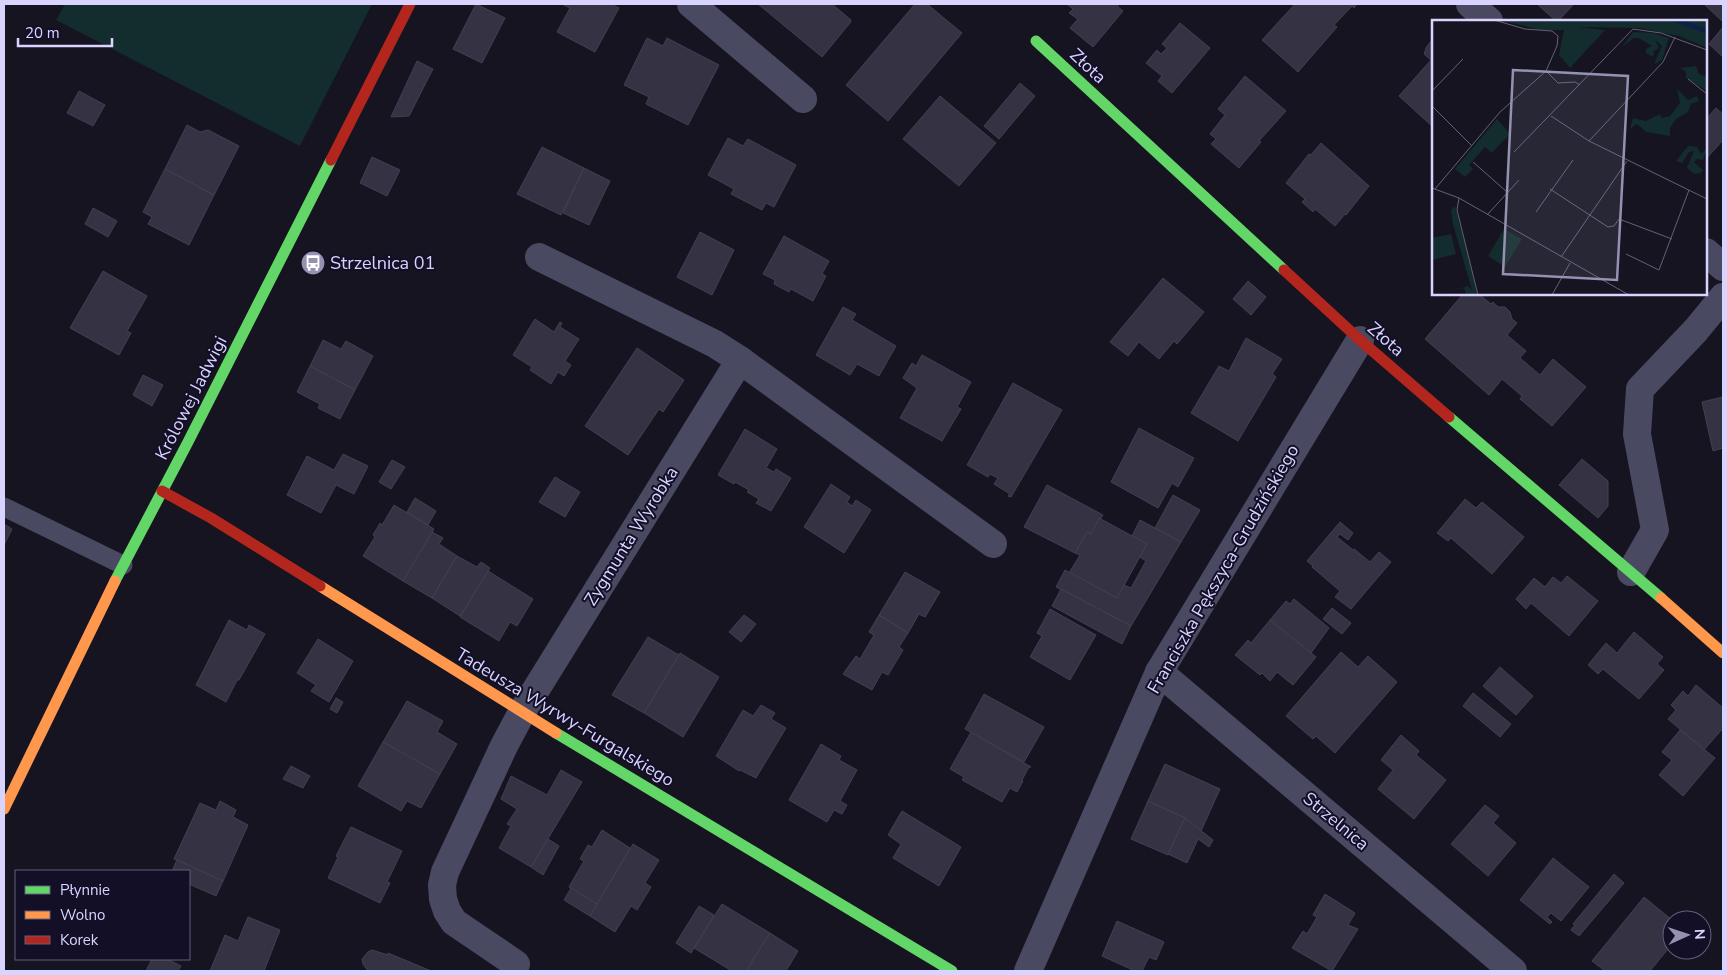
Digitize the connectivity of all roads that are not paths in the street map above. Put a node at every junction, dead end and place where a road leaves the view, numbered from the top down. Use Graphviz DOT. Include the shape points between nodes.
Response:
graph roads {
  1 [pos="410,4"];
  2 [pos="690,4"];
  3 [pos="1470,4"];
  4 [pos="1488,20"];
  5 [pos="1036,41"];
  6 [pos="803,100"];
  7 [pos="1707,253"];
  8 [pos="540,257"];
  9 [pos="1723,267"];
  10 [pos="1723,297"];
  11 [pos="1360,340"];
  12 [pos="740,360"];
  13 [pos="162,491"];
  14 [pos="4,507"];
  15 [pos="993,544"];
  16 [pos="123,564"];
  17 [pos="1631,572"];
  18 [pos="1723,654"];
  19 [pos="1159,672"];
  20 [pos="522,712"];
  21 [pos="4,809"];
  22 [pos="514,971"];
  23 [pos="952,971"];
  24 [pos="1028,971"];
  25 [pos="1514,971"];
  1 -- 13 [label="street, Królowej Jadwigi"];
  2 -- 6 [label="street"];
  3 -- 4 [label="street"];
  5 -- 11 [label="street, Złota"];
  7 -- 9 [label="street"];
  8 -- 12 [label="street" via="715,344"];
  10 -- 17 [label="street" via="1640,389 1637,434 1655,530"];
  11 -- 17 [label="street, Złota"];
  11 -- 19 [label="street, Franciszka Pększyca-Grudzińskiego"];
  12 -- 15 [label="street"];
  12 -- 20 [label="street, Zygmunta Wyrobka"];
  13 -- 16 [label="street, Królowej Jadwigi"];
  13 -- 20 [label="street, Tadeusza Wyrwy-Furgalskiego" via="211,518"];
  14 -- 16 [label="lane"];
  16 -- 21 [label="street, Królowej Jadwigi"];
  17 -- 18 [label="street, Złota"];
  19 -- 24 [label="street, Franciszka Pększyca-Grudzińskiego"];
  19 -- 25 [label="street, Strzelnica"];
  20 -- 22 [label="street, Zygmunta Wyrobka" via="445,872 442,886 442,898 454,922 516,964"];
  20 -- 23 [label="street, Tadeusza Wyrwy-Furgalskiego"];
}
